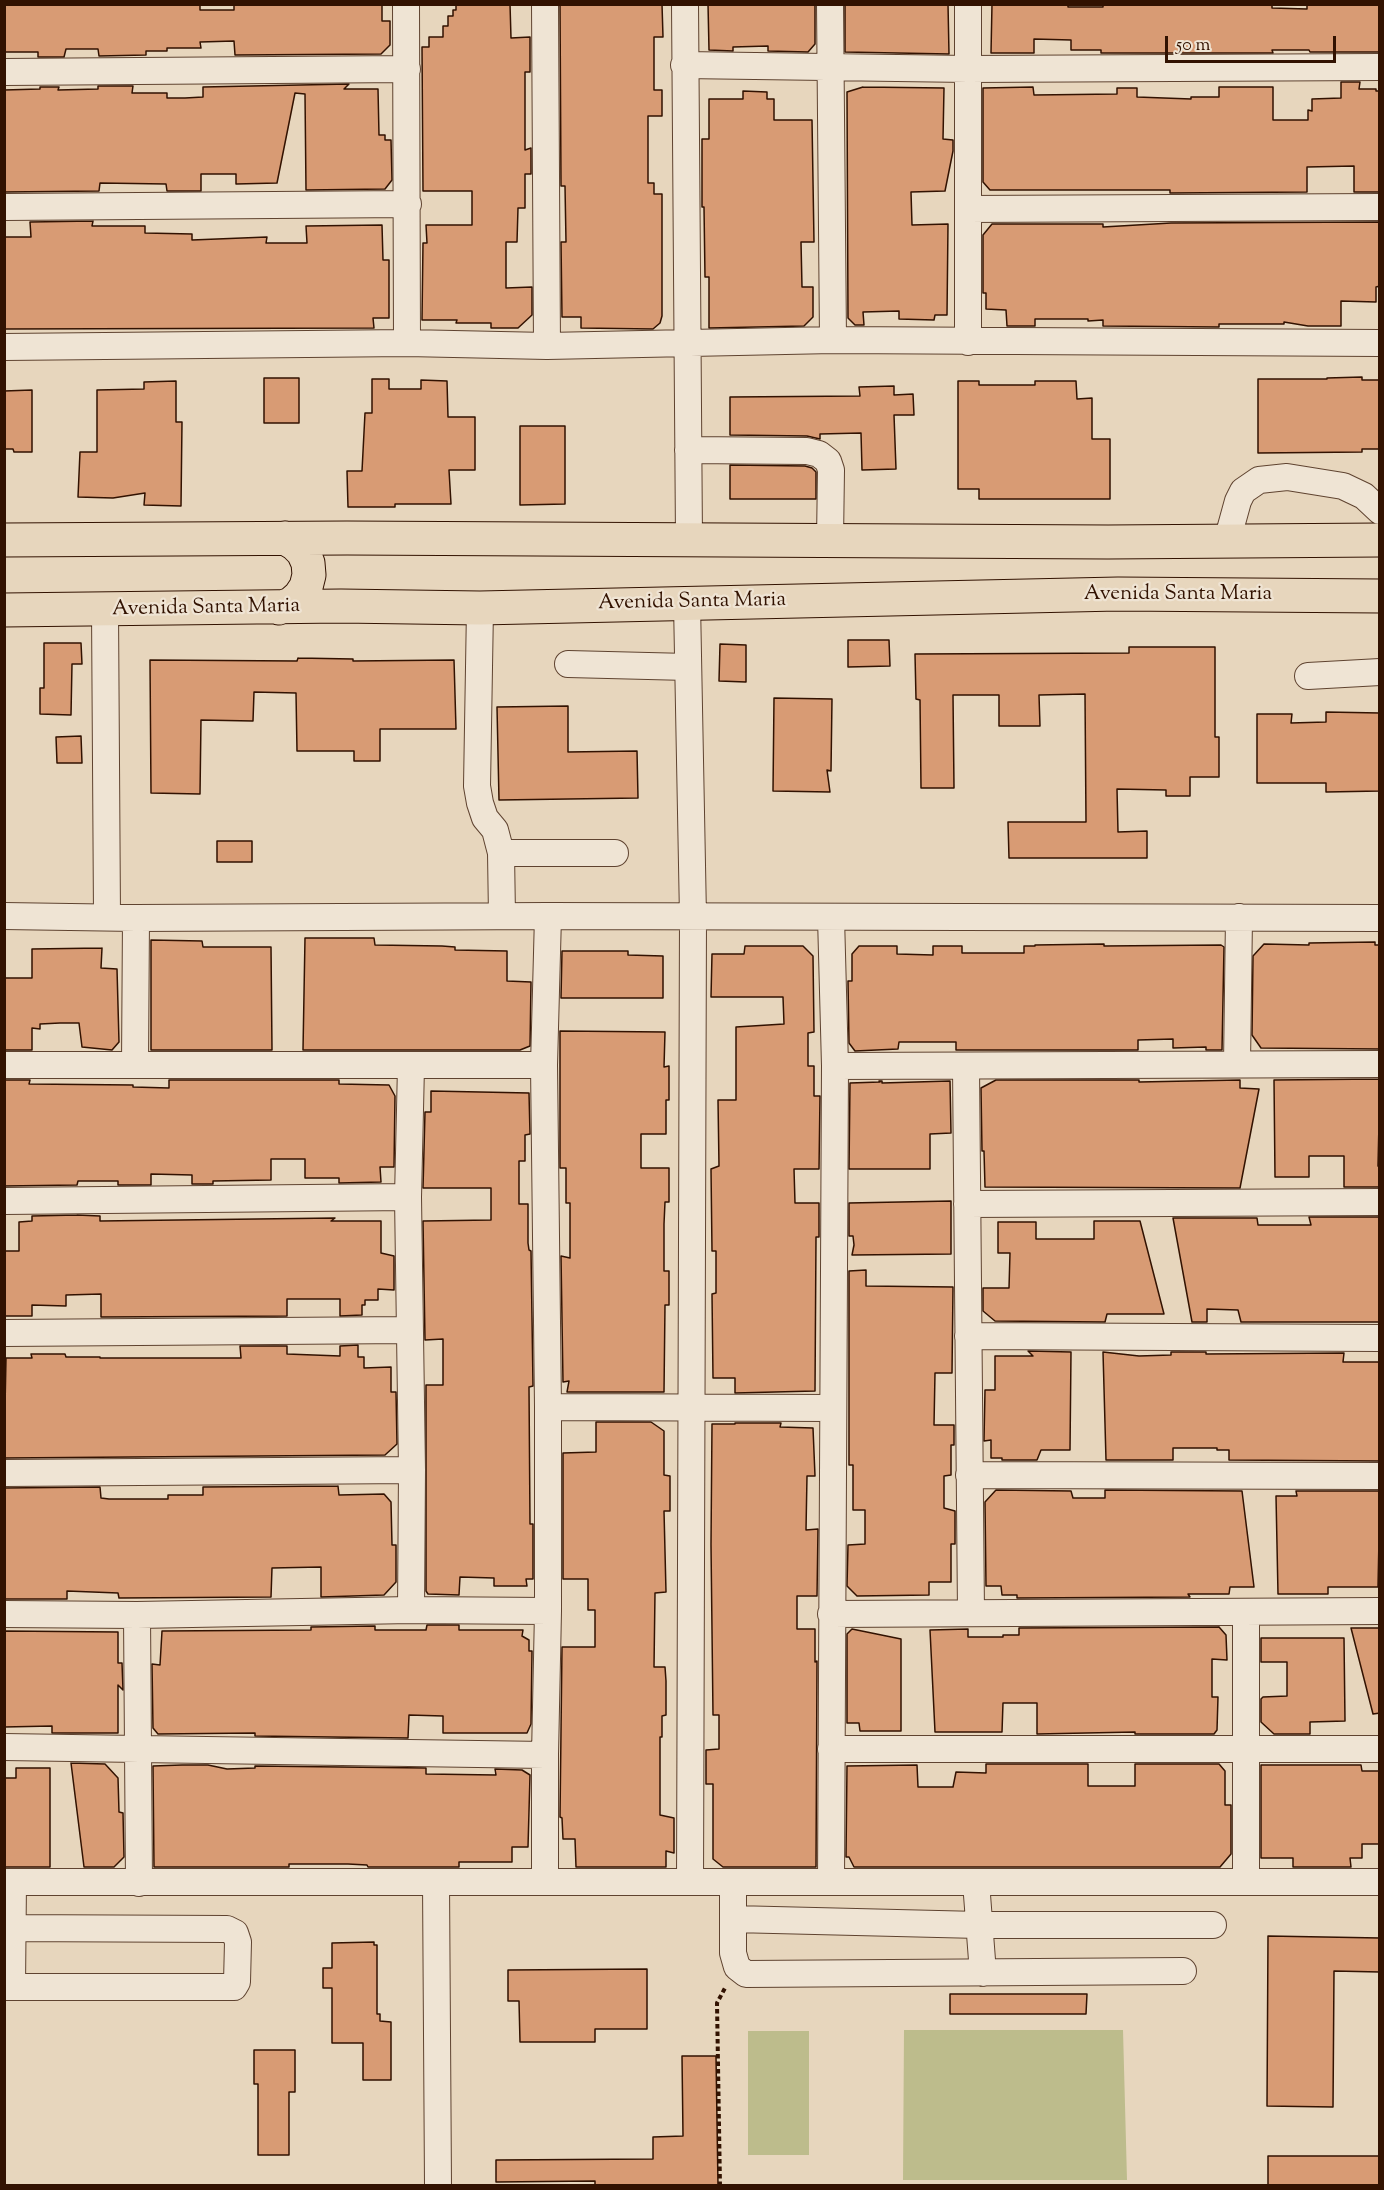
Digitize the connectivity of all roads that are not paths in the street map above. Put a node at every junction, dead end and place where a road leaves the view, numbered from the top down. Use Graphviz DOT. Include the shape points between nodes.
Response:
graph roads {
  1 [pos="406,4"];
  2 [pos="545,4"];
  3 [pos="685,4"];
  4 [pos="831,4"];
  5 [pos="968,4"];
  6 [pos="684,65"];
  7 [pos="831,66"];
  8 [pos="1380,67"];
  9 [pos="407,69"];
  10 [pos="968,69"];
  11 [pos="4,72"];
  12 [pos="408,204"];
  13 [pos="4,207"];
  14 [pos="1380,207"];
  15 [pos="968,209"];
  16 [pos="833,340"];
  17 [pos="968,342"];
  18 [pos="407,343"];
  19 [pos="687,343"];
  20 [pos="1380,343"];
  21 [pos="547,346"];
  22 [pos="4,347"];
  23 [pos="688,450"];
  24 [pos="1380,511"];
  25 [pos="285,538"];
  26 [pos="347,538"];
  27 [pos="4,540"];
  28 [pos="688,540"];
  29 [pos="830,540"];
  30 [pos="1380,540"];
  31 [pos="1227,541"];
  32 [pos="1108,542"];
  33 [pos="1118,594"];
  34 [pos="1380,596"];
  35 [pos="687,603"];
  36 [pos="341,606"];
  37 [pos="279,608"];
  38 [pos="480,608"];
  39 [pos="4,610"];
  40 [pos="105,610"];
  41 [pos="568,664"];
  42 [pos="688,667"];
  43 [pos="1380,672"];
  44 [pos="1308,676"];
  45 [pos="501,853"];
  46 [pos="615,853"];
  47 [pos="4,916"];
  48 [pos="107,916"];
  49 [pos="502,916"];
  50 [pos="548,916"];
  51 [pos="693,917"];
  52 [pos="831,917"];
  53 [pos="1239,917"];
  54 [pos="136,918"];
  55 [pos="1380,918"];
  56 [pos="135,1064"];
  57 [pos="1237,1064"];
  58 [pos="1380,1064"];
  59 [pos="4,1065"];
  60 [pos="544,1065"];
  61 [pos="411,1066"];
  62 [pos="836,1066"];
  63 [pos="966,1066"];
  64 [pos="408,1197"];
  65 [pos="4,1202"];
  66 [pos="1380,1202"];
  67 [pos="967,1204"];
  68 [pos="409,1330"];
  69 [pos="4,1333"];
  70 [pos="968,1336"];
  71 [pos="1380,1338"];
  72 [pos="690,1406"];
  73 [pos="548,1407"];
  74 [pos="832,1408"];
  75 [pos="412,1470"];
  76 [pos="4,1473"];
  77 [pos="969,1475"];
  78 [pos="1380,1476"];
  79 [pos="411,1610"];
  80 [pos="548,1611"];
  81 [pos="1380,1611"];
  82 [pos="1246,1612"];
  83 [pos="971,1613"];
  84 [pos="4,1614"];
  85 [pos="831,1614"];
  86 [pos="137,1615"];
  87 [pos="4,1747"];
  88 [pos="138,1749"];
  89 [pos="831,1749"];
  90 [pos="1247,1749"];
  91 [pos="1380,1749"];
  92 [pos="545,1755"];
  93 [pos="545,1881"];
  94 [pos="9,1882"];
  95 [pos="436,1882"];
  96 [pos="690,1882"];
  97 [pos="733,1882"];
  98 [pos="831,1882"];
  99 [pos="976,1882"];
  100 [pos="1246,1882"];
  101 [pos="1380,1882"];
  102 [pos="140,1883"];
  103 [pos="733,1919"];
  104 [pos="980,1925"];
  105 [pos="1214,1925"];
  106 [pos="8,1928"];
  107 [pos="1183,1971"];
  108 [pos="982,1972"];
  109 [pos="8,1987"];
  110 [pos="438,2186"];
  1 -- 9 [label="street"];
  2 -- 21 [label="street"];
  3 -- 6 [label="street"];
  4 -- 7 [label="street"];
  5 -- 10 [label="street"];
  6 -- 7 [label="street"];
  6 -- 19 [label="street"];
  7 -- 10 [label="street"];
  7 -- 16 [label="street"];
  8 -- 10 [label="street"];
  9 -- 11 [label="street"];
  9 -- 12 [label="street"];
  10 -- 15 [label="street"];
  12 -- 13 [label="street"];
  12 -- 18 [label="street"];
  14 -- 15 [label="street"];
  15 -- 17 [label="street"];
  16 -- 17 [label="street"];
  16 -- 19 [label="street"];
  17 -- 20 [label="street"];
  18 -- 21 [label="street"];
  18 -- 22 [label="street"];
  19 -- 21 [label="street"];
  19 -- 23 [label="street"];
  23 -- 28 [label="street"];
  23 -- 29 [label="street" via="819,454 831,470"];
  24 -- 31 [label="street" via="1364,496 1343,486 1287,477 1258,480 1243,491"];
  25 -- 26 [label="main road"];
  25 -- 27 [label="main road"];
  25 -- 37 [label="main road" via="303,552 309,575 300,596"];
  26 -- 28 [label="main road"];
  26 -- 36 [label="main road" via="327,549 317,570 323,592"];
  28 -- 29 [label="main road"];
  29 -- 32 [label="main road"];
  30 -- 31 [label="main road"];
  31 -- 32 [label="main road"];
  32 -- 33 [label="main road" via="1135,547 1145,564 1142,580"];
  33 -- 34 [label="main road, Avenida Santa Maria"];
  33 -- 35 [label="main road, Avenida Santa Maria"];
  35 -- 38 [label="main road, Avenida Santa Maria"];
  35 -- 42 [label="street"];
  36 -- 37 [label="main road, Avenida Santa Maria"];
  36 -- 38 [label="main road, Avenida Santa Maria"];
  37 -- 40 [label="main road, Avenida Santa Maria"];
  38 -- 45 [label="street" via="477,786"];
  39 -- 40 [label="main road, Avenida Santa Maria"];
  40 -- 48 [label="street"];
  41 -- 42 [label="street"];
  42 -- 51 [label="street"];
  43 -- 44 [label="street"];
  45 -- 46 [label="street"];
  45 -- 49 [label="street"];
  47 -- 48 [label="street"];
  48 -- 54 [label="street"];
  49 -- 50 [label="street"];
  49 -- 54 [label="street"];
  50 -- 51 [label="street"];
  50 -- 60 [label="street"];
  51 -- 52 [label="street"];
  51 -- 72 [label="street"];
  52 -- 53 [label="street"];
  52 -- 62 [label="street"];
  53 -- 55 [label="street"];
  53 -- 57 [label="street"];
  54 -- 56 [label="street"];
  56 -- 59 [label="street"];
  56 -- 61 [label="street"];
  57 -- 58 [label="street"];
  57 -- 63 [label="street"];
  60 -- 61 [label="street"];
  60 -- 73 [label="street"];
  61 -- 64 [label="street"];
  62 -- 63 [label="street"];
  62 -- 74 [label="street"];
  63 -- 67 [label="street"];
  64 -- 65 [label="street"];
  64 -- 68 [label="street"];
  66 -- 67 [label="street"];
  67 -- 70 [label="street"];
  68 -- 69 [label="street"];
  68 -- 75 [label="street"];
  70 -- 71 [label="street"];
  70 -- 77 [label="street"];
  72 -- 73 [label="street"];
  72 -- 74 [label="street"];
  72 -- 96 [label="street"];
  73 -- 80 [label="street"];
  74 -- 85 [label="street"];
  75 -- 76 [label="street"];
  75 -- 79 [label="street"];
  77 -- 78 [label="street"];
  77 -- 83 [label="street"];
  79 -- 80 [label="street"];
  79 -- 86 [label="street"];
  80 -- 92 [label="street"];
  81 -- 82 [label="street"];
  82 -- 83 [label="street"];
  82 -- 90 [label="street"];
  83 -- 85 [label="street"];
  84 -- 86 [label="street"];
  85 -- 89 [label="street"];
  86 -- 88 [label="street"];
  87 -- 88 [label="street"];
  88 -- 92 [label="street"];
  88 -- 102 [label="street"];
  89 -- 90 [label="street"];
  89 -- 98 [label="street"];
  90 -- 91 [label="street"];
  90 -- 100 [label="street"];
  92 -- 93 [label="street"];
  93 -- 95 [label="street"];
  93 -- 96 [label="street"];
  94 -- 102 [label="street"];
  94 -- 106 [label="street"];
  95 -- 102 [label="street"];
  95 -- 110 [label="street"];
  96 -- 97 [label="street"];
  97 -- 98 [label="street"];
  97 -- 103 [label="street"];
  98 -- 99 [label="street"];
  99 -- 100 [label="street"];
  99 -- 104 [label="street"];
  100 -- 101 [label="street"];
  103 -- 104 [label="street"];
  103 -- 108 [label="street" via="733,1953 737,1967 746,1974"];
  104 -- 105 [label="street"];
  104 -- 108 [label="street"];
  106 -- 109 [label="street"];
  106 -- 109 [label="street" via="227,1929 235,1933 238,1942 234,1987"];
  107 -- 108 [label="street"];
}
